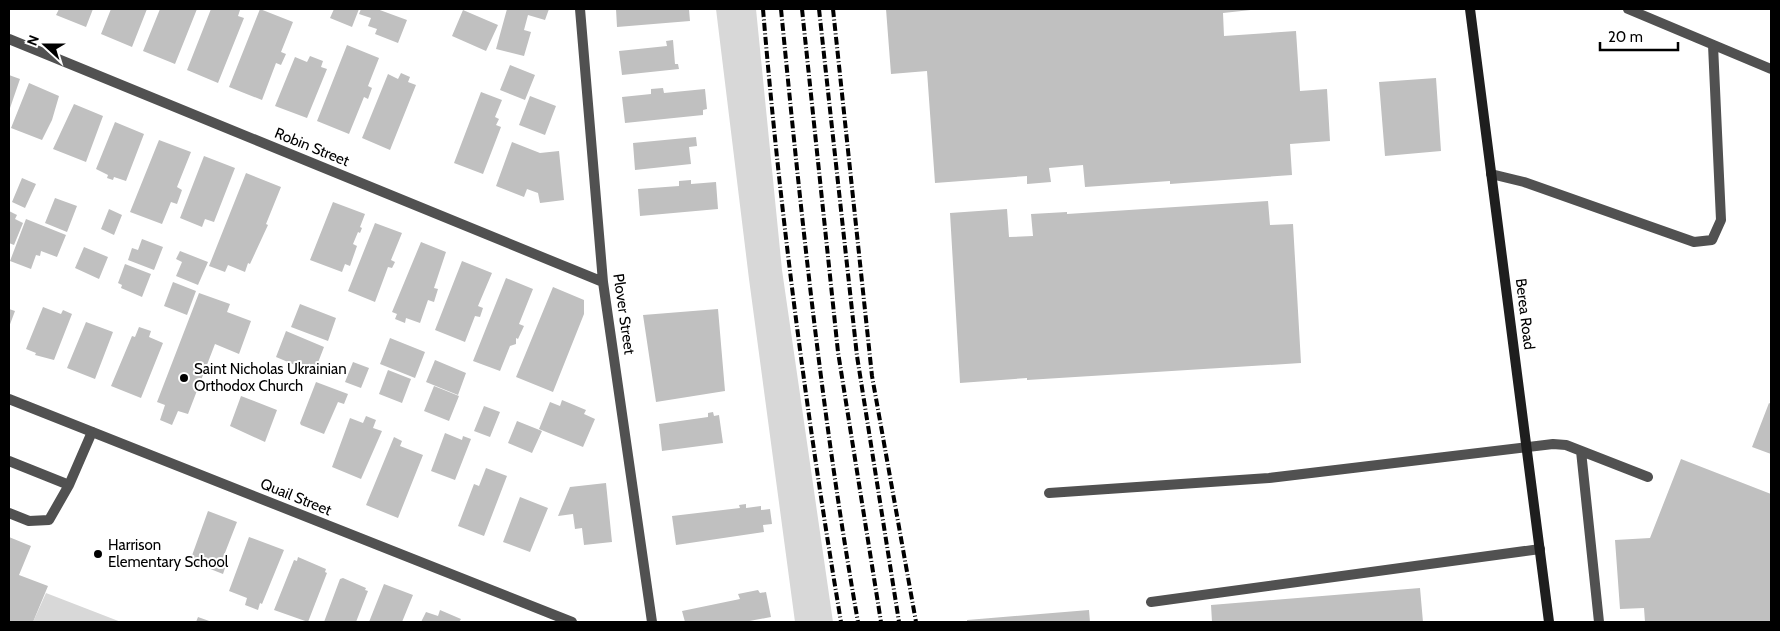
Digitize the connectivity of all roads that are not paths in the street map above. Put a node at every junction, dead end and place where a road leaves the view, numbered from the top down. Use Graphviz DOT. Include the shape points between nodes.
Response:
graph roads {
  1 [pos="580,9"];
  2 [pos="1470,9"];
  3 [pos="1628,9"];
  4 [pos="9,39"];
  5 [pos="1713,45"];
  6 [pos="1771,69"];
  7 [pos="1492,174"];
  8 [pos="604,282"];
  9 [pos="9,399"];
  10 [pos="92,432"];
  11 [pos="1527,446"];
  12 [pos="1581,451"];
  13 [pos="9,460"];
  14 [pos="1648,477"];
  15 [pos="69,485"];
  16 [pos="1049,493"];
  17 [pos="9,512"];
  18 [pos="1540,549"];
  19 [pos="1151,602"];
  20 [pos="572,622"];
  21 [pos="652,622"];
  22 [pos="1549,622"];
  23 [pos="1599,622"];
  1 -- 8 [label="street, Plover Street"];
  2 -- 7 [label="main road, Berea Road"];
  3 -- 5 [label="street"];
  4 -- 8 [label="street, Robin Street"];
  5 -- 6 [label="street"];
  5 -- 7 [label="street" via="1721,220 1712,240 1694,242 1524,182"];
  7 -- 11 [label="main road, Berea Road"];
  8 -- 21 [label="street, Plover Street"];
  9 -- 10 [label="street, Quail Street"];
  10 -- 15 [label="street"];
  10 -- 20 [label="street, Quail Street"];
  11 -- 12 [label="street" via="1553,444"];
  11 -- 16 [label="street" via="1269,478"];
  11 -- 18 [label="main road, Berea Road"];
  12 -- 14 [label="street"];
  12 -- 23 [label="street"];
  13 -- 15 [label="street"];
  15 -- 17 [label="street" via="49,520 29,521"];
  18 -- 19 [label="street"];
  18 -- 22 [label="main road, Berea Road"];
}
